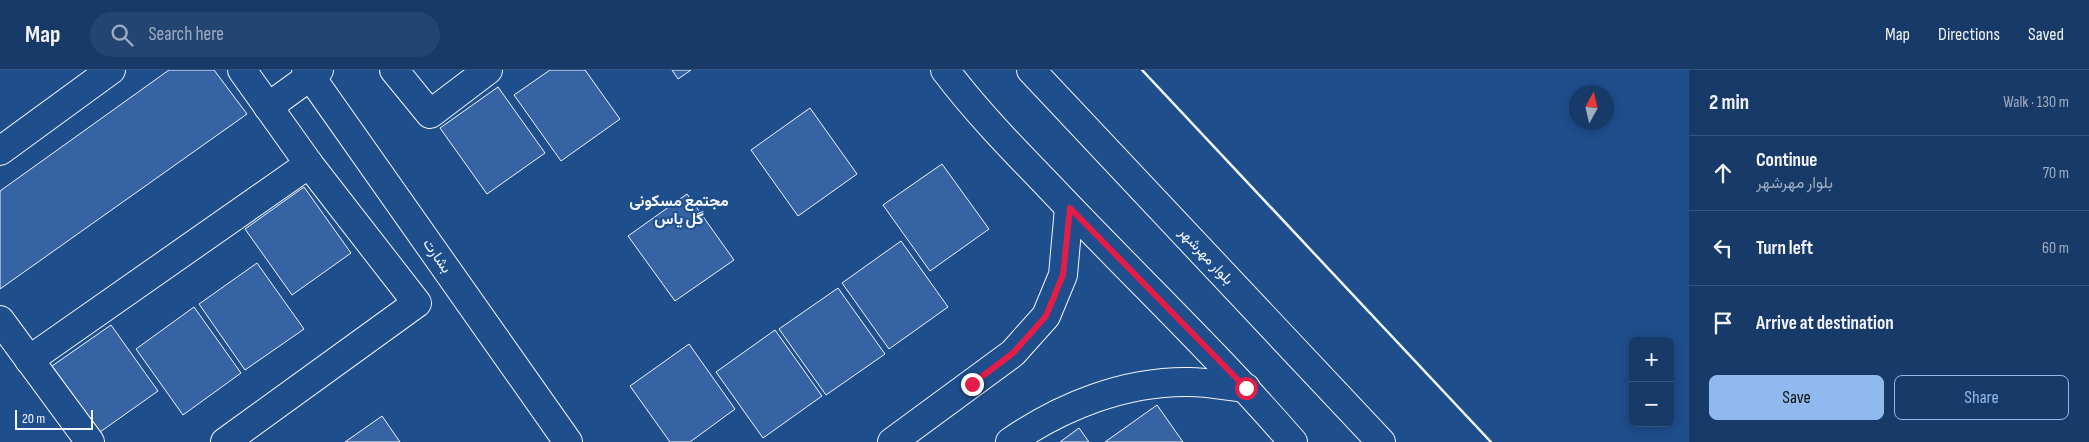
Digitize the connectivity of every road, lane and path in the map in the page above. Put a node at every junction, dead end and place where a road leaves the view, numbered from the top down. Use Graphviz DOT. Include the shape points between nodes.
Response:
graph roads {
  1 [pos="111,70"];
  2 [pos="242,70"];
  3 [pos="394,70"];
  4 [pos="488,70"];
  5 [pos="945,70"];
  6 [pos="1032,70"];
  7 [pos="312,72"];
  8 [pos="268,107"];
  9 [pos="0,151"];
  10 [pos="309,164"];
  11 [pos="1070,208"];
  12 [pos="0,320"];
  13 [pos="30,360"];
  14 [pos="1246,388"];
  15 [pos="90,442"];
  16 [pos="225,442"];
  17 [pos="568,442"];
  18 [pos="892,442"];
  19 [pos="1010,442"];
  20 [pos="1293,442"];
  21 [pos="1381,442"];
  1 -- 9 [label="street"];
  2 -- 8 [label="street"];
  3 -- 4 [label="street" via="430,114"];
  5 -- 11 [label="street" via="971,104"];
  6 -- 21 [label="street, بلوار مهرشهر"];
  7 -- 8 [label="street"];
  7 -- 17 [label="street, بشارت"];
  8 -- 10 [label="street"];
  10 -- 13 [label="street"];
  10 -- 16 [label="street" via="417,303"];
  11 -- 14 [label="street"];
  11 -- 18 [label="street" via="1063,275 1046,316 1013,353"];
  12 -- 13 [label="street"];
  13 -- 15 [label="street"];
  14 -- 19 [label="street" via="1190,382 1150,384 1097,397 1054,416"];
  14 -- 20 [label="street"];
}
